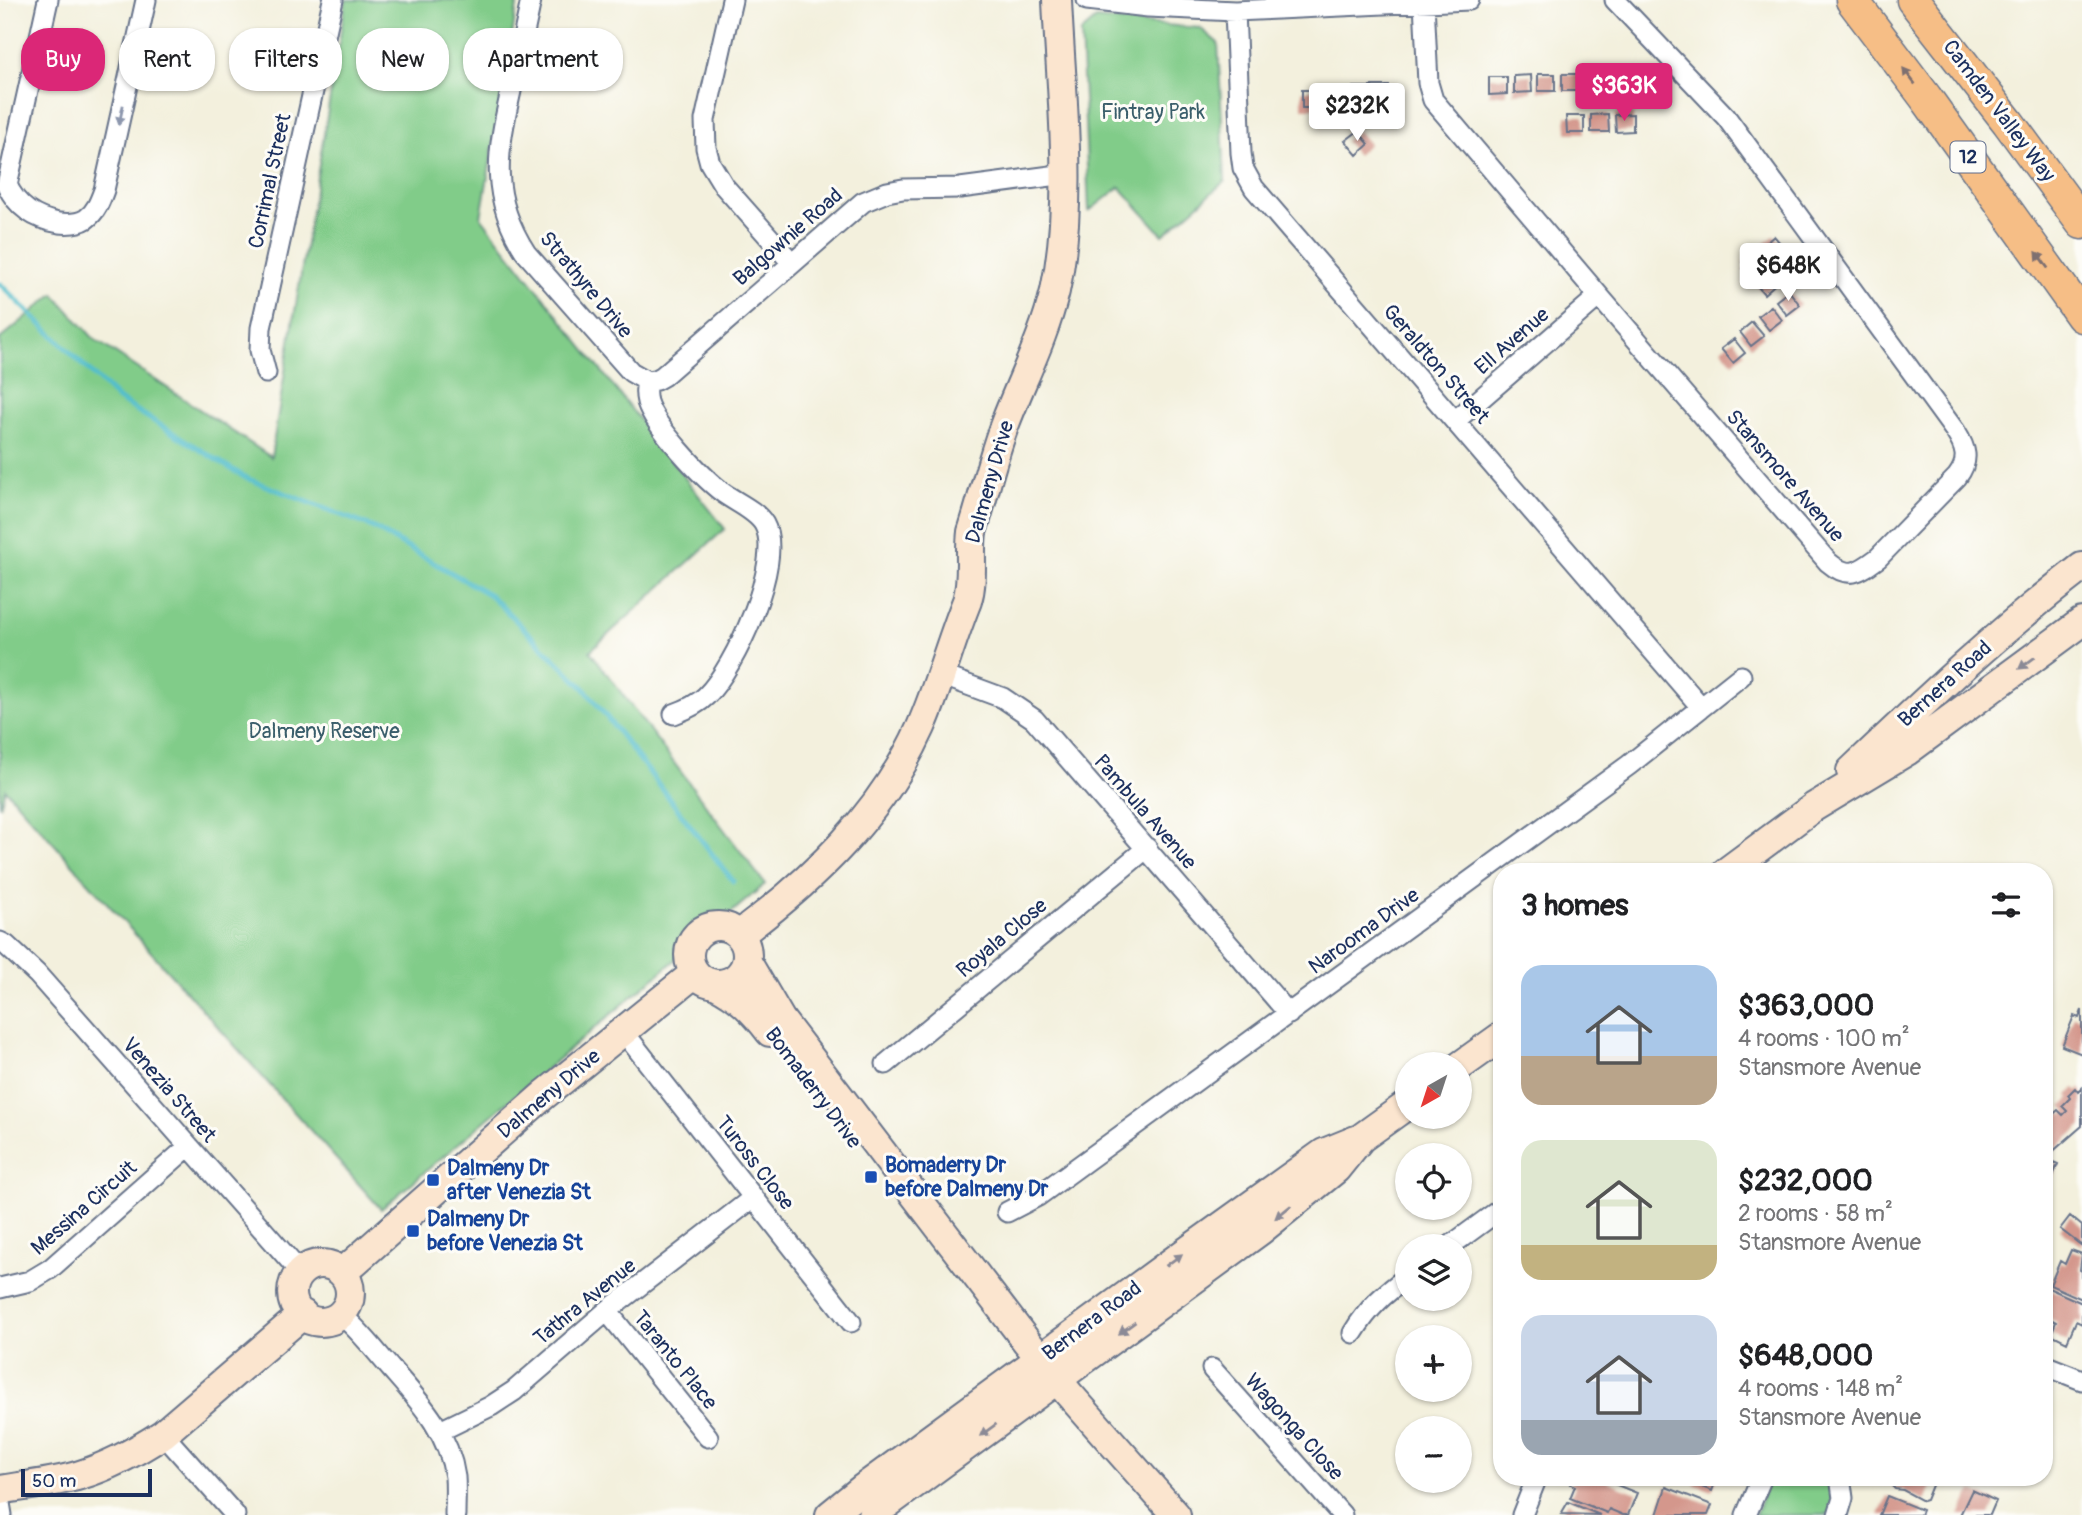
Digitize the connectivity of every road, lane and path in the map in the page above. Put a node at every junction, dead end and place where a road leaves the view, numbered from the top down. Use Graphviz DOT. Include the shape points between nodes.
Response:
graph roads {
  1 [pos="48,0"];
  2 [pos="146,0"];
  3 [pos="333,0"];
  4 [pos="531,0"];
  5 [pos="732,0"];
  6 [pos="1057,0"];
  7 [pos="1087,0"];
  8 [pos="1469,0"];
  9 [pos="1615,0"];
  10 [pos="1852,0"];
  11 [pos="1913,0"];
  12 [pos="1424,2"];
  13 [pos="1236,11"];
  14 [pos="1066,174"];
  15 [pos="4,186"];
  16 [pos="2082,223"];
  17 [pos="792,263"];
  18 [pos="1599,296"];
  19 [pos="2082,316"];
  20 [pos="266,373"];
  21 [pos="647,381"];
  22 [pos="1455,421"];
  23 [pos="2082,567"];
  24 [pos="2082,622"];
  25 [pos="942,675"];
  26 [pos="1741,676"];
  27 [pos="1701,707"];
  28 [pos="674,714"];
  29 [pos="1814,807"];
  30 [pos="1147,848"];
  31 [pos="1495,863"];
  32 [pos="1738,863"];
  33 [pos="1493,865"];
  34 [pos="739,935"];
  35 [pos="0,942"];
  36 [pos="747,962"];
  37 [pos="705,979"];
  38 [pos="1289,1014"];
  39 [pos="623,1031"];
  40 [pos="1493,1042"];
  41 [pos="1472,1057"];
  42 [pos="886,1064"];
  43 [pos="1395,1114"];
  44 [pos="189,1146"];
  45 [pos="753,1198"];
  46 [pos="1007,1212"];
  47 [pos="1493,1215"];
  48 [pos="1467,1234"];
  49 [pos="300,1273"];
  50 [pos="342,1273"];
  51 [pos="1395,1286"];
  52 [pos="0,1288"];
  53 [pos="607,1311"];
  54 [pos="303,1314"];
  55 [pos="340,1314"];
  56 [pos="851,1322"];
  57 [pos="1353,1333"];
  58 [pos="1212,1369"];
  59 [pos="2053,1369"];
  60 [pos="1042,1375"];
  61 [pos="2082,1380"];
  62 [pos="440,1431"];
  63 [pos="163,1434"];
  64 [pos="708,1437"];
  65 [pos="1533,1486"];
  66 [pos="1758,1486"];
  67 [pos="1841,1486"];
  68 [pos="0,1490"];
  69 [pos="0,1503"];
  70 [pos="2,1515"];
  71 [pos="235,1515"];
  72 [pos="455,1515"];
  73 [pos="830,1515"];
  74 [pos="872,1515"];
  75 [pos="1156,1515"];
  76 [pos="1176,1515"];
  77 [pos="1342,1515"];
  78 [pos="1522,1515"];
  79 [pos="1746,1515"];
  80 [pos="1838,1515"];
  1 -- 15 [label="street"];
  2 -- 15 [label="street, one-way" via="104,190 95,210 75,223 41,219 23,208"];
  3 -- 20 [label="street, Corrimal Street" via="261,328"];
  4 -- 21 [label="street, Strathyre Drive" via="499,153 505,209 526,253 631,372"];
  5 -- 17 [label="street" via="705,120 706,148 724,186"];
  6 -- 14 [label="street, Dalmeny Drive"];
  7 -- 13 [label="street"];
  8 -- 12 [label="street"];
  9 -- 18 [label="street, Stansmore Avenue" via="1736,131 1955,431 1966,456 1961,472 1878,558 1856,572 1836,569"];
  19 -- 10 [label="main road, 12, one-way"];
  11 -- 16 [label="main road, Camden Valley Way / 12"];
  12 -- 13 [label="street"];
  12 -- 18 [label="street, Stansmore Avenue" via="1433,100"];
  13 -- 22 [label="street, Geraldton Street" via="1241,153 1247,177"];
  14 -- 17 [label="street, Balgownie Road" via="887,192 863,202"];
  14 -- 25 [label="street, Dalmeny Drive" via="1055,291 996,449 972,533 971,589"];
  17 -- 21 [label="street, Balgownie Road" via="663,376"];
  18 -- 22 [label="street, Ell Avenue"];
  21 -- 28 [label="street" via="645,393 654,417 703,475 764,523 769,545 759,598 729,665 704,698"];
  22 -- 27 [label="street, Geraldton Street"];
  23 -- 29 [label="street, Bernera Road" via="1988,645"];
  24 -- 29 [label="street, Bernera Road, one-way" via="1907,751"];
  25 -- 30 [label="street, Pambula Avenue" via="990,692 1024,711"];
  25 -- 34 [label="street, Dalmeny Drive" via="911,746 869,814 819,870"];
  26 -- 27 [label="street, Narooma Drive"];
  27 -- 31 [label="street, Narooma Drive"];
  29 -- 32 [label="street, Bernera Road"];
  30 -- 38 [label="street, Pambula Avenue"];
  30 -- 42 [label="street, Royala Close"];
  33 -- 38 [label="street, Narooma Drive"];
  34 -- 36 [label="street"];
  34 -- 37 [label="street" via="723,926 710,927 692,942 690,963"];
  35 -- 44 [label="street, Venezia Street" via="37,974"];
  36 -- 37 [label="street" via="727,983"];
  36 -- 60 [label="street, Bomaderry Drive" via="781,1020"];
  37 -- 39 [label="street, Dalmeny Drive"];
  37 -- 60 [label="street, Bomaderry Drive" via="731,992 759,1018"];
  38 -- 46 [label="street, Narooma Drive" via="1038,1196"];
  39 -- 45 [label="street, Tuross Close"];
  39 -- 50 [label="street, Dalmeny Drive"];
  40 -- 41 [label="street"];
  43 -- 60 [label="street, Bernera Road" via="1361,1138 1324,1153 1172,1262"];
  44 -- 49 [label="street, Venezia Street"];
  44 -- 52 [label="street, Messina Circuit" via="50,1269 30,1281"];
  45 -- 53 [label="street, Tathra Avenue"];
  45 -- 56 [label="street, Tuross Close"];
  47 -- 48 [label="street"];
  49 -- 50 [label="street" via="321,1264"];
  49 -- 54 [label="street" via="293,1294"];
  50 -- 55 [label="street" via="350,1294"];
  51 -- 57 [label="street" via="1375,1302"];
  53 -- 62 [label="street, Tathra Avenue" via="514,1391"];
  53 -- 64 [label="street, Taranto Place"];
  54 -- 55 [label="street" via="325,1321"];
  54 -- 63 [label="street"];
  55 -- 62 [label="street"];
  58 -- 77 [label="street, Wagonga Close"];
  59 -- 61 [label="street"];
  60 -- 73 [label="street, Bernera Road" via="892,1467"];
  60 -- 74 [label="street, Bernera Road, one-way"];
  60 -- 75 [label="street"];
  60 -- 76 [label="street"];
  62 -- 72 [label="street" via="455,1476"];
  63 -- 68 [label="street" via="83,1475"];
  63 -- 71 [label="street"];
  65 -- 78 [label="street"];
  66 -- 79 [label="street"];
  67 -- 80 [label="street"];
  69 -- 70 [label="street"];
}
